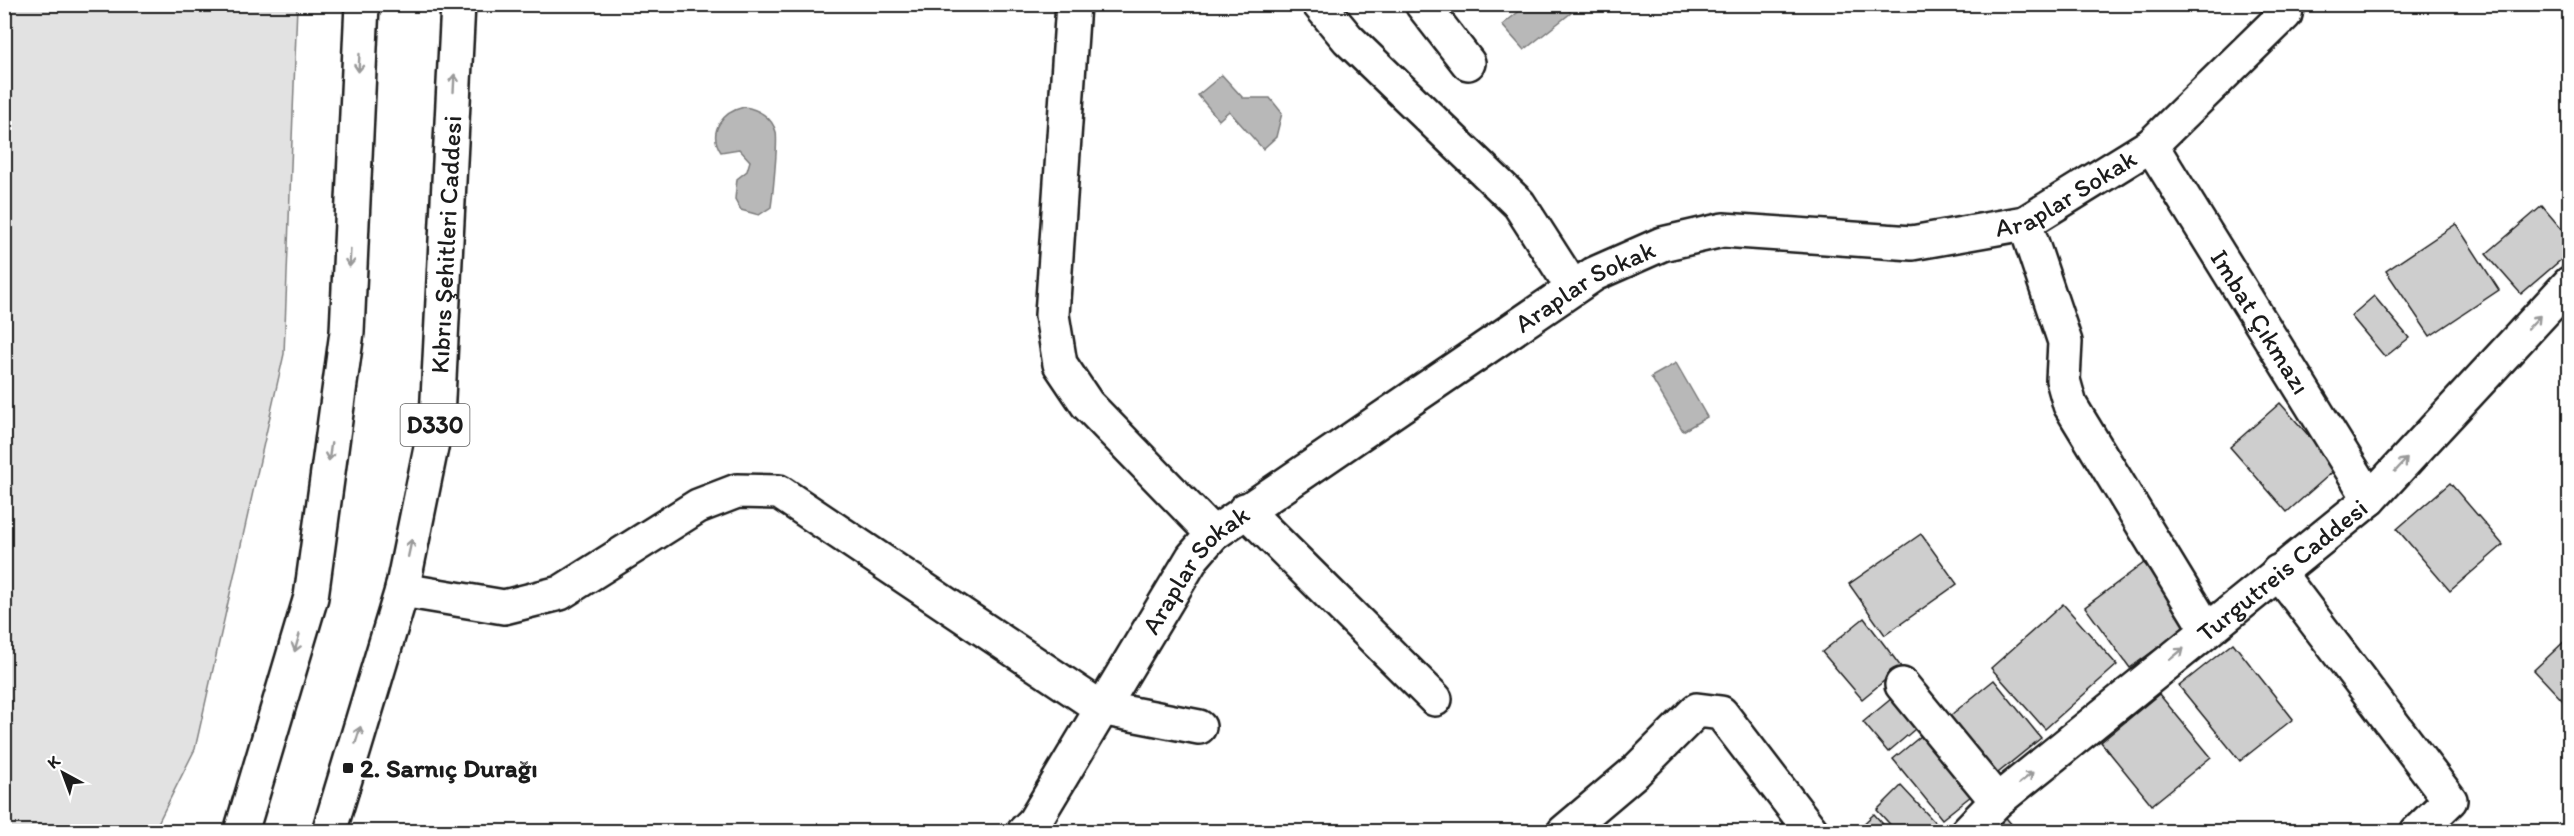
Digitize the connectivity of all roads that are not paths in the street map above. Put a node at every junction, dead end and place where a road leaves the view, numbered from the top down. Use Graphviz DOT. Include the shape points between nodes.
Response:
graph roads {
  1 [pos="362,4"];
  2 [pos="458,4"];
  3 [pos="1073,4"];
  4 [pos="1319,4"];
  5 [pos="1422,4"];
  6 [pos="2287,4"];
  7 [pos="1468,63"];
  8 [pos="2151,145"];
  9 [pos="2025,223"];
  10 [pos="2570,283"];
  11 [pos="1574,288"];
  12 [pos="2370,499"];
  13 [pos="1245,510"];
  14 [pos="1213,534"];
  15 [pos="2278,572"];
  16 [pos="402,590"];
  17 [pos="2207,630"];
  18 [pos="1902,685"];
  19 [pos="1435,699"];
  20 [pos="1101,708"];
  21 [pos="1199,727"];
  22 [pos="1997,801"];
  23 [pos="241,831"];
  24 [pos="329,831"];
  25 [pos="1024,831"];
  26 [pos="1564,831"];
  27 [pos="1812,831"];
  28 [pos="1967,831"];
  29 [pos="2416,831"];
  1 -- 23 [label="main road, one-way" via="347,332 311,597"];
  16 -- 2 [label="main road, Kıbrıs Şehitleri Caddesi / D330, one-way" via="437,418"];
  3 -- 14 [label="main road" via="1052,315 1060,364 1087,404"];
  4 -- 11 [label="main road" via="1348,39 1519,204"];
  5 -- 7 [label="main road"];
  6 -- 8 [label="main road, Araplar Sokak" via="2285,14"];
  8 -- 9 [label="main road, Araplar Sokak"];
  8 -- 12 [label="main road, Imbat Çıkmazı"];
  9 -- 11 [label="main road, Araplar Sokak" via="1912,243 1723,230 1662,244 1594,274"];
  9 -- 17 [label="main road" via="2065,342 2063,380 2070,405"];
  12 -- 10 [label="main road, Turgutreis Caddesi, one-way"];
  11 -- 13 [label="main road, Araplar Sokak"];
  12 -- 15 [label="main road, Turgutreis Caddesi"];
  13 -- 14 [label="main road, Araplar Sokak"];
  13 -- 19 [label="main road"];
  14 -- 20 [label="main road, Araplar Sokak" via="1193,557"];
  15 -- 17 [label="main road, Turgutreis Caddesi"];
  15 -- 29 [label="main road" via="2450,800"];
  16 -- 20 [label="main road" via="504,607 561,593 698,506 737,491 779,492"];
  24 -- 16 [label="main road, Kıbrıs Şehitleri Caddesi / D330, one-way"];
  22 -- 17 [label="main road, Turgutreis Caddesi, one-way"];
  18 -- 22 [label="main road"];
  20 -- 21 [label="main road"];
  20 -- 25 [label="main road, Araplar Sokak" via="1034,822"];
  22 -- 28 [label="main road, Turgutreis Caddesi"];
  26 -- 27 [label="main road" via="1635,772 1697,710 1721,713"];
}
